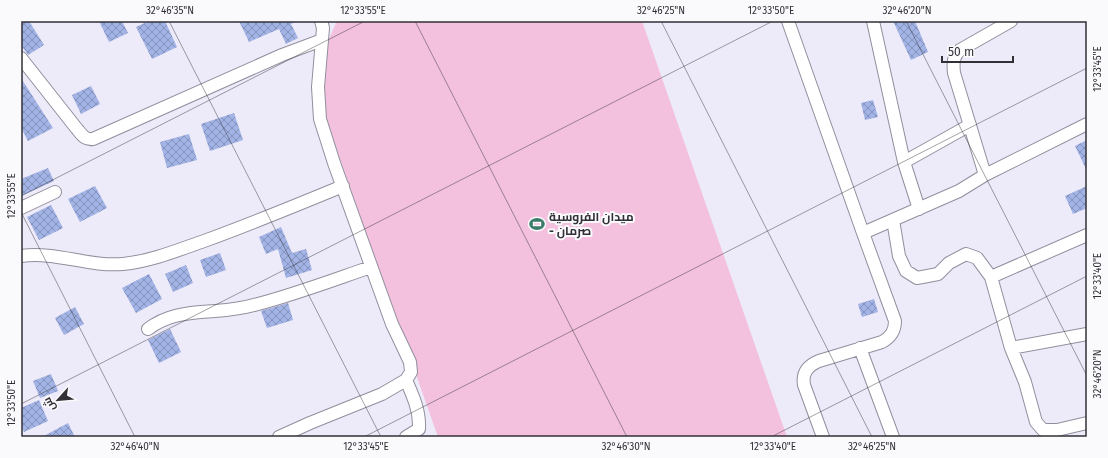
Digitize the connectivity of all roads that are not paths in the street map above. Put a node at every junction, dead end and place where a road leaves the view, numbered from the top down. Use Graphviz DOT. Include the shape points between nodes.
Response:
graph roads {
  1 [pos="321,21"];
  2 [pos="788,21"];
  3 [pos="873,21"];
  4 [pos="1011,21"];
  5 [pos="322,40"];
  6 [pos="21,58"];
  7 [pos="1087,124"];
  8 [pos="970,125"];
  9 [pos="904,162"];
  10 [pos="985,174"];
  11 [pos="343,186"];
  12 [pos="55,192"];
  13 [pos="21,208"];
  14 [pos="919,209"];
  15 [pos="893,220"];
  16 [pos="863,233"];
  17 [pos="1087,235"];
  18 [pos="21,256"];
  19 [pos="371,267"];
  20 [pos="991,277"];
  21 [pos="148,329"];
  22 [pos="1087,334"];
  23 [pos="860,348"];
  24 [pos="1011,348"];
  25 [pos="406,380"];
  26 [pos="1087,423"];
  27 [pos="279,437"];
  28 [pos="406,437"];
  29 [pos="823,437"];
  30 [pos="893,437"];
  1 -- 5 [label="street"];
  2 -- 16 [label="street"];
  3 -- 9 [label="street"];
  4 -- 8 [label="street" via="956,53 954,73"];
  5 -- 6 [label="street" via="282,55 94,139 85,138"];
  5 -- 11 [label="street" via="318,87 320,119"];
  7 -- 10 [label="street"];
  8 -- 9 [label="street"];
  8 -- 10 [label="street"];
  9 -- 14 [label="street"];
  10 -- 14 [label="street" via="959,191"];
  11 -- 18 [label="street" via="279,213 147,260 108,264 52,255"];
  11 -- 19 [label="street"];
  12 -- 13 [label="street"];
  14 -- 15 [label="street"];
  15 -- 16 [label="street"];
  15 -- 20 [label="street" via="899,256 906,270 917,278 938,274 949,263 966,254 977,258"];
  16 -- 23 [label="street" via="895,327 887,339"];
  17 -- 20 [label="street"];
  19 -- 21 [label="street" via="256,305 172,316"];
  19 -- 25 [label="street" via="392,324 410,362 411,372"];
  20 -- 24 [label="street"];
  22 -- 24 [label="street"];
  23 -- 29 [label="street" via="812,364 804,374 804,385"];
  23 -- 30 [label="street"];
  24 -- 26 [label="street" via="1025,382 1036,422 1043,430 1057,430"];
  25 -- 27 [label="street" via="370,399"];
  25 -- 28 [label="street" via="420,417 419,429"];
}
